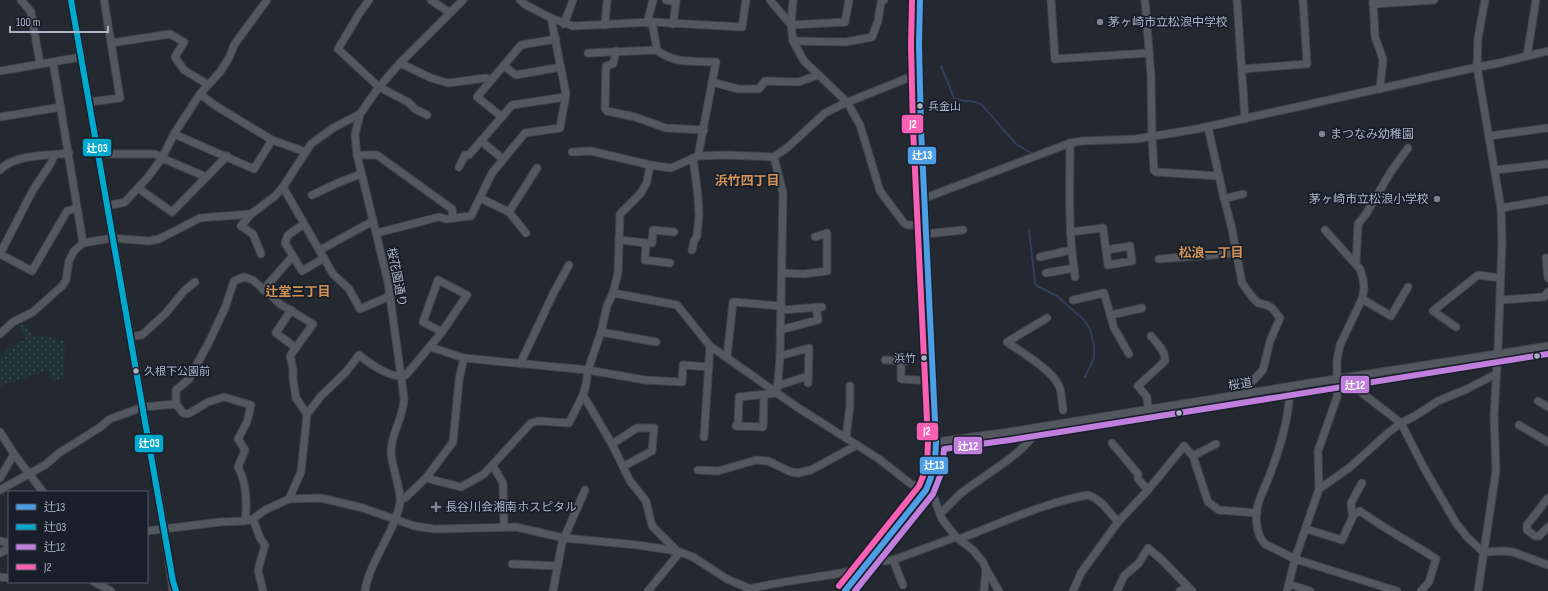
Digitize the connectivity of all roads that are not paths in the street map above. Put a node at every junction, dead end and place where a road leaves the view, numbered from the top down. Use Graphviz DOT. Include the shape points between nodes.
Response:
graph roads {
  1 [pos="22,0"];
  2 [pos="71,0"];
  3 [pos="104,0"];
  4 [pos="267,0"];
  5 [pos="369,0"];
  6 [pos="431,0"];
  7 [pos="463,0"];
  8 [pos="520,0"];
  9 [pos="573,0"];
  10 [pos="607,0"];
  11 [pos="653,0"];
  12 [pos="666,0"];
  13 [pos="746,0"];
  14 [pos="770,0"];
  15 [pos="793,0"];
  16 [pos="849,0"];
  17 [pos="884,0"];
  18 [pos="920,0"];
  19 [pos="1051,0"];
  20 [pos="1145,0"];
  21 [pos="1237,0"];
  22 [pos="1303,0"];
  23 [pos="1434,0"];
  24 [pos="1485,0"];
  25 [pos="1536,0"];
  26 [pos="676,1"];
  27 [pos="1373,2"];
  28 [pos="450,13"];
  29 [pos="552,18"];
  30 [pos="649,23"];
  31 [pos="564,24"];
  32 [pos="672,24"];
  33 [pos="605,25"];
  34 [pos="791,25"];
  35 [pos="556,38"];
  36 [pos="793,40"];
  37 [pos="111,43"];
  38 [pos="657,50"];
  39 [pos="616,51"];
  40 [pos="1548,51"];
  41 [pos="588,53"];
  42 [pos="1149,53"];
  43 [pos="1527,56"];
  44 [pos="81,58"];
  45 [pos="53,62"];
  46 [pos="400,63"];
  47 [pos="40,64"];
  48 [pos="504,66"];
  49 [pos="1477,67"];
  50 [pos="561,68"];
  51 [pos="1242,69"];
  52 [pos="0,71"];
  53 [pos="920,73"];
  54 [pos="819,75"];
  55 [pos="491,80"];
  56 [pos="712,82"];
  57 [pos="207,84"];
  58 [pos="380,87"];
  59 [pos="1380,89"];
  60 [pos="200,94"];
  61 [pos="565,97"];
  62 [pos="89,102"];
  63 [pos="847,102"];
  64 [pos="61,107"];
  65 [pos="360,114"];
  66 [pos="427,115"];
  67 [pos="502,117"];
  68 [pos="0,118"];
  69 [pos="1245,119"];
  70 [pos="1208,127"];
  71 [pos="1548,128"];
  72 [pos="704,130"];
  73 [pos="174,134"];
  74 [pos="1489,136"];
  75 [pos="1152,137"];
  76 [pos="272,140"];
  77 [pos="481,141"];
  78 [pos="1070,143"];
  79 [pos="1408,148"];
  80 [pos="306,152"];
  81 [pos="572,152"];
  82 [pos="69,153"];
  83 [pos="98,154"];
  84 [pos="54,155"];
  85 [pos="357,155"];
  86 [pos="227,156"];
  87 [pos="162,157"];
  88 [pos="696,157"];
  89 [pos="774,157"];
  90 [pos="503,159"];
  91 [pos="1548,164"];
  92 [pos="650,165"];
  93 [pos="459,167"];
  94 [pos="537,168"];
  95 [pos="0,170"];
  96 [pos="1495,170"];
  97 [pos="361,174"];
  98 [pos="1219,176"];
  99 [pos="206,177"];
  100 [pos="283,187"];
  101 [pos="138,188"];
  102 [pos="1243,194"];
  103 [pos="312,195"];
  104 [pos="480,198"];
  105 [pos="925,198"];
  106 [pos="1224,199"];
  107 [pos="1548,200"];
  108 [pos="106,204"];
  109 [pos="78,208"];
  110 [pos="1501,208"];
  111 [pos="509,212"];
  112 [pos="251,214"];
  113 [pos="453,218"];
  114 [pos="373,221"];
  115 [pos="304,224"];
  116 [pos="926,224"];
  117 [pos="963,230"];
  118 [pos="1325,230"];
  119 [pos="674,232"];
  120 [pos="1070,232"];
  121 [pos="377,233"];
  122 [pos="526,233"];
  123 [pos="926,234"];
  124 [pos="815,237"];
  125 [pos="112,238"];
  126 [pos="620,240"];
  127 [pos="83,243"];
  128 [pos="646,243"];
  129 [pos="320,250"];
  130 [pos="692,250"];
  131 [pos="1071,250"];
  132 [pos="1106,250"];
  133 [pos="1237,253"];
  134 [pos="0,254"];
  135 [pos="261,254"];
  136 [pos="293,256"];
  137 [pos="1040,257"];
  138 [pos="324,258"];
  139 [pos="1548,258"];
  140 [pos="1159,259"];
  141 [pos="670,263"];
  142 [pos="569,264"];
  143 [pos="1356,264"];
  144 [pos="1074,268"];
  145 [pos="782,273"];
  146 [pos="1046,273"];
  147 [pos="1075,277"];
  148 [pos="1500,278"];
  149 [pos="1548,278"];
  150 [pos="195,282"];
  151 [pos="1408,287"];
  152 [pos="264,290"];
  153 [pos="1548,292"];
  154 [pos="613,293"];
  155 [pos="390,296"];
  156 [pos="1362,299"];
  157 [pos="1073,300"];
  158 [pos="1500,300"];
  159 [pos="781,308"];
  160 [pos="1142,308"];
  161 [pos="291,310"];
  162 [pos="1111,315"];
  163 [pos="1046,318"];
  164 [pos="1456,327"];
  165 [pos="780,330"];
  166 [pos="442,332"];
  167 [pos="602,332"];
  168 [pos="0,334"];
  169 [pos="1152,336"];
  170 [pos="130,337"];
  171 [pos="654,339"];
  172 [pos="1548,344"];
  173 [pos="710,346"];
  174 [pos="430,347"];
  175 [pos="296,348"];
  176 [pos="1129,354"];
  177 [pos="1498,354"];
  178 [pos="780,356"];
  179 [pos="727,357"];
  180 [pos="464,358"];
  181 [pos="885,360"];
  182 [pos="520,364"];
  183 [pos="709,367"];
  184 [pos="588,370"];
  185 [pos="1496,374"];
  186 [pos="402,376"];
  187 [pos="1345,378"];
  188 [pos="1337,379"];
  189 [pos="933,381"];
  190 [pos="850,386"];
  191 [pos="1289,387"];
  192 [pos="777,390"];
  193 [pos="1244,394"];
  194 [pos="583,395"];
  195 [pos="764,395"];
  196 [pos="1538,401"];
  197 [pos="176,404"];
  198 [pos="143,407"];
  199 [pos="1548,407"];
  200 [pos="1148,409"];
  201 [pos="1063,410"];
  202 [pos="307,414"];
  203 [pos="1401,423"];
  204 [pos="1519,425"];
  205 [pos="1038,427"];
  206 [pos="0,432"];
  207 [pos="704,437"];
  208 [pos="846,438"];
  209 [pos="936,442"];
  210 [pos="1548,442"];
  211 [pos="1112,443"];
  212 [pos="612,444"];
  213 [pos="1216,444"];
  214 [pos="857,446"];
  215 [pos="14,454"];
  216 [pos="1193,456"];
  217 [pos="493,466"];
  218 [pos="624,466"];
  219 [pos="698,470"];
  220 [pos="30,473"];
  221 [pos="0,478"];
  222 [pos="426,478"];
  223 [pos="1362,483"];
  224 [pos="1319,489"];
  225 [pos="0,490"];
  226 [pos="585,490"];
  227 [pos="926,490"];
  228 [pos="1148,490"];
  229 [pos="42,491"];
  230 [pos="289,498"];
  231 [pos="400,498"];
  232 [pos="1548,498"];
  233 [pos="1257,513"];
  234 [pos="940,514"];
  235 [pos="1354,514"];
  236 [pos="252,519"];
  237 [pos="395,519"];
  238 [pos="245,522"];
  239 [pos="1118,522"];
  240 [pos="504,527"];
  241 [pos="1548,527"];
  242 [pos="164,528"];
  243 [pos="1306,529"];
  244 [pos="148,531"];
  245 [pos="564,538"];
  246 [pos="958,538"];
  247 [pos="678,551"];
  248 [pos="1484,552"];
  249 [pos="871,559"];
  250 [pos="1295,559"];
  251 [pos="893,560"];
  252 [pos="512,564"];
  253 [pos="1548,565"];
  254 [pos="558,566"];
  255 [pos="862,569"];
  256 [pos="986,569"];
  257 [pos="96,583"];
  258 [pos="903,586"];
  259 [pos="1373,587"];
  260 [pos="1190,588"];
  261 [pos="1288,588"];
  262 [pos="752,590"];
  263 [pos="111,591"];
  264 [pos="175,591"];
  265 [pos="262,591"];
  266 [pos="365,591"];
  267 [pos="553,591"];
  268 [pos="648,591"];
  269 [pos="845,591"];
  270 [pos="984,591"];
  271 [pos="998,591"];
  272 [pos="1072,591"];
  273 [pos="1117,591"];
  274 [pos="1180,591"];
  275 [pos="1310,591"];
  276 [pos="1397,591"];
  277 [pos="1421,591"];
  278 [pos="1478,591"];
  1 -- 47 [label="street" via="32,12"];
  2 -- 44 [label="street"];
  3 -- 37 [label="street"];
  4 -- 57 [label="street" via="234,45 220,72"];
  5 -- 58 [label="street" via="338,49"];
  6 -- 28 [label="street"];
  7 -- 28 [label="street, 桜花園通り"];
  8 -- 29 [label="street"];
  9 -- 31 [label="street"];
  10 -- 33 [label="street"];
  11 -- 30 [label="street"];
  12 -- 26 [label="street"];
  13 -- 32 [label="street" via="742,27"];
  14 -- 34 [label="street"];
  15 -- 34 [label="street"];
  16 -- 34 [label="street" via="845,22"];
  17 -- 36 [label="street" via="881,2 872,37 846,42"];
  18 -- 53 [label="street"];
  19 -- 42 [label="street" via="1055,59"];
  20 -- 42 [label="street"];
  21 -- 51 [label="street"];
  22 -- 51 [label="street" via="1307,64"];
  23 -- 27 [label="street"];
  24 -- 49 [label="street" via="1478,38"];
  25 -- 43 [label="street"];
  26 -- 32 [label="street"];
  27 -- 59 [label="street" via="1375,37 1383,59"];
  28 -- 46 [label="street, 桜花園通り"];
  29 -- 31 [label="street"];
  29 -- 35 [label="street"];
  30 -- 32 [label="street"];
  30 -- 33 [label="street"];
  30 -- 38 [label="street"];
  31 -- 33 [label="street"];
  34 -- 36 [label="street"];
  35 -- 48 [label="street" via="521,46"];
  35 -- 50 [label="street"];
  36 -- 54 [label="street" via="804,61"];
  37 -- 57 [label="street" via="170,34 184,42 175,57 184,70"];
  37 -- 62 [label="street" via="120,98"];
  38 -- 39 [label="street"];
  38 -- 56 [label="street" via="674,60 716,62"];
  39 -- 41 [label="street"];
  39 -- 72 [label="street" via="613,64 606,66 607,111 636,117 666,128"];
  40 -- 43 [label="street"];
  42 -- 75 [label="street"];
  43 -- 49 [label="street"];
  44 -- 45 [label="street"];
  44 -- 62 [label="street"];
  45 -- 47 [label="street"];
  45 -- 64 [label="street"];
  46 -- 55 [label="street" via="448,83 486,78"];
  46 -- 58 [label="street, 桜花園通り"];
  47 -- 52 [label="street"];
  48 -- 50 [label="street" via="516,75"];
  48 -- 55 [label="street"];
  49 -- 59 [label="street"];
  49 -- 74 [label="street"];
  50 -- 61 [label="street"];
  51 -- 69 [label="street"];
  53 -- 63 [label="street"];
  53 -- 105 [label="street"];
  54 -- 56 [label="street" via="798,82 765,81 759,89 738,89"];
  54 -- 63 [label="street"];
  55 -- 67 [label="street" via="477,97"];
  56 -- 72 [label="street"];
  57 -- 60 [label="street"];
  58 -- 65 [label="street, 桜花園通り"];
  58 -- 66 [label="street"];
  59 -- 69 [label="street"];
  60 -- 73 [label="street"];
  60 -- 76 [label="street"];
  61 -- 67 [label="street" via="512,105"];
  61 -- 90 [label="street" via="560,128 525,133"];
  62 -- 83 [label="street"];
  63 -- 89 [label="street" via="825,113"];
  63 -- 116 [label="street" via="860,125 880,191 886,202 908,225"];
  64 -- 68 [label="street"];
  64 -- 82 [label="street"];
  65 -- 80 [label="street" via="332,128 311,144"];
  65 -- 85 [label="street, 桜花園通り" via="355,135"];
  67 -- 77 [label="street"];
  69 -- 70 [label="street"];
  70 -- 75 [label="street"];
  70 -- 98 [label="street"];
  71 -- 74 [label="street"];
  72 -- 88 [label="street"];
  73 -- 86 [label="street"];
  73 -- 87 [label="street"];
  74 -- 96 [label="street"];
  75 -- 78 [label="street"];
  75 -- 98 [label="street" via="1156,172"];
  76 -- 80 [label="street"];
  76 -- 86 [label="street" via="254,169"];
  77 -- 90 [label="street"];
  77 -- 93 [label="street" via="469,155 465,155"];
  78 -- 105 [label="street"];
  78 -- 120 [label="street"];
  79 -- 143 [label="street" via="1358,224"];
  80 -- 100 [label="street"];
  81 -- 92 [label="street" via="591,151"];
  82 -- 84 [label="street"];
  82 -- 109 [label="street"];
  83 -- 87 [label="street" via="154,154"];
  83 -- 108 [label="street"];
  84 -- 95 [label="street" via="15,160"];
  84 -- 134 [label="street"];
  85 -- 97 [label="street, 桜花園通り"];
  85 -- 113 [label="street" via="377,155 452,209"];
  86 -- 99 [label="street"];
  87 -- 99 [label="street"];
  87 -- 101 [label="street"];
  88 -- 89 [label="street"];
  88 -- 92 [label="street" via="671,168"];
  88 -- 130 [label="street" via="699,215 697,236"];
  89 -- 145 [label="street" via="783,193"];
  90 -- 104 [label="street"];
  91 -- 96 [label="street"];
  92 -- 126 [label="street" via="647,182 641,193 620,214"];
  94 -- 111 [label="street"];
  96 -- 110 [label="street"];
  97 -- 103 [label="street"];
  97 -- 114 [label="street, 桜花園通り"];
  98 -- 106 [label="street"];
  99 -- 101 [label="street" via="172,212"];
  100 -- 112 [label="street"];
  100 -- 115 [label="street"];
  101 -- 108 [label="street" via="124,202"];
  102 -- 106 [label="street"];
  104 -- 111 [label="street"];
  104 -- 113 [label="street" via="471,216"];
  105 -- 116 [label="street"];
  106 -- 133 [label="street"];
  107 -- 110 [label="street"];
  108 -- 125 [label="street"];
  109 -- 127 [label="street"];
  109 -- 134 [label="street" via="67,211 32,271"];
  110 -- 148 [label="street"];
  111 -- 122 [label="street"];
  112 -- 125 [label="street" via="200,218 159,239 149,241"];
  112 -- 135 [label="street" via="241,226 253,234"];
  113 -- 121 [label="street" via="439,217"];
  114 -- 121 [label="street, 桜花園通り"];
  114 -- 129 [label="street"];
  115 -- 129 [label="street"];
  115 -- 136 [label="street" via="288,235 285,243"];
  116 -- 123 [label="street"];
  117 -- 123 [label="street"];
  118 -- 143 [label="street"];
  119 -- 128 [label="street" via="653,230 652,243"];
  120 -- 131 [label="street"];
  120 -- 132 [label="street" via="1102,225"];
  121 -- 155 [label="street, 桜花園通り"];
  123 -- 189 [label="street"];
  124 -- 145 [label="street" via="827,233 827,272"];
  125 -- 127 [label="street"];
  125 -- 170 [label="street"];
  126 -- 128 [label="street"];
  126 -- 154 [label="street" via="618,273"];
  127 -- 168 [label="street" via="74,251 69,261 66,280 62,286 33,312 13,322"];
  128 -- 141 [label="street" via="645,260"];
  129 -- 138 [label="street"];
  131 -- 137 [label="street"];
  131 -- 144 [label="street"];
  133 -- 140 [label="street"];
  133 -- 193 [label="street" via="1242,283 1248,293 1258,303 1272,308 1280,318 1270,341 1263,370 1246,388"];
  136 -- 138 [label="street" via="302,271"];
  136 -- 152 [label="street"];
  138 -- 155 [label="street" via="333,274 349,289 360,309"];
  139 -- 149 [label="street"];
  142 -- 182 [label="street"];
  143 -- 156 [label="street" via="1363,279"];
  144 -- 146 [label="street"];
  144 -- 147 [label="street"];
  145 -- 159 [label="street"];
  148 -- 158 [label="street"];
  148 -- 164 [label="street" via="1478,275 1433,311"];
  150 -- 170 [label="street" via="142,335"];
  151 -- 156 [label="street" via="1391,316"];
  152 -- 161 [label="street"];
  152 -- 197 [label="street" via="253,280 244,277 234,281 209,342 189,379 176,390"];
  153 -- 158 [label="street" via="1544,297"];
  154 -- 167 [label="street" via="607,306"];
  154 -- 173 [label="street" via="677,305"];
  155 -- 186 [label="street, 桜花園通り"];
  156 -- 188 [label="street" via="1340,345"];
  157 -- 162 [label="street" via="1104,293"];
  158 -- 177 [label="street"];
  159 -- 165 [label="street"];
  159 -- 165 [label="street" via="819,307 818,320"];
  159 -- 179 [label="street" via="733,302"];
  160 -- 162 [label="street"];
  161 -- 175 [label="street" via="276,333"];
  161 -- 175 [label="street" via="313,324"];
  162 -- 176 [label="street" via="1114,328"];
  163 -- 201 [label="street" via="1007,342 1056,380"];
  165 -- 178 [label="street"];
  166 -- 166 [label="street" via="467,295 438,280 423,322"];
  166 -- 174 [label="street"];
  167 -- 171 [label="street"];
  167 -- 184 [label="street"];
  169 -- 200 [label="street" via="1166,358 1138,386 1147,397"];
  170 -- 198 [label="street"];
  172 -- 177 [label="street, 桜道"];
  173 -- 179 [label="street"];
  173 -- 183 [label="street"];
  174 -- 180 [label="street"];
  174 -- 186 [label="street" via="406,375"];
  175 -- 202 [label="street" via="290,356 296,398"];
  177 -- 185 [label="street"];
  177 -- 187 [label="street, 桜道"];
  178 -- 192 [label="street"];
  178 -- 192 [label="street" via="809,348 808,380"];
  179 -- 192 [label="street"];
  180 -- 182 [label="street"];
  180 -- 222 [label="street" via="459,380 453,442"];
  181 -- 189 [label="street" via="904,361 901,379"];
  182 -- 184 [label="street"];
  183 -- 184 [label="street" via="683,365 682,382 645,380"];
  183 -- 207 [label="street"];
  184 -- 194 [label="street"];
  185 -- 203 [label="street" via="1438,401"];
  185 -- 248 [label="street" via="1496,471"];
  186 -- 202 [label="street" via="386,372 359,355 346,372 320,396"];
  186 -- 231 [label="street, 桜花園通り" via="404,406 391,453"];
  187 -- 188 [label="street, 桜道"];
  187 -- 203 [label="street"];
  188 -- 191 [label="street, 桜道"];
  188 -- 224 [label="street" via="1337,397 1318,451"];
  189 -- 209 [label="street"];
  190 -- 208 [label="street"];
  191 -- 193 [label="street, 桜道"];
  191 -- 233 [label="street" via="1279,447"];
  192 -- 195 [label="street"];
  192 -- 208 [label="street"];
  193 -- 200 [label="street, 桜道"];
  194 -- 212 [label="street"];
  194 -- 217 [label="street" via="569,423 531,423"];
  195 -- 195 [label="street" via="739,397 737,426 763,427"];
  196 -- 199 [label="street"];
  197 -- 198 [label="street"];
  197 -- 238 [label="street" via="186,414 224,397 251,405 247,422 238,439 245,450 238,467 244,477"];
  198 -- 220 [label="street" via="110,419"];
  198 -- 242 [label="street"];
  200 -- 205 [label="street, 桜道"];
  202 -- 230 [label="street" via="301,472"];
  203 -- 224 [label="street" via="1349,468"];
  203 -- 248 [label="street" via="1456,523"];
  204 -- 210 [label="street"];
  205 -- 209 [label="street, 桜道"];
  205 -- 234 [label="street" via="1035,435 1013,456 959,495"];
  206 -- 215 [label="street"];
  208 -- 214 [label="street"];
  209 -- 227 [label="street" via="934,469"];
  211 -- 228 [label="street"];
  212 -- 218 [label="street"];
  212 -- 218 [label="street" via="637,428 654,428 652,451"];
  213 -- 216 [label="street"];
  214 -- 219 [label="street" via="811,470 798,473 768,461 756,460 718,471"];
  214 -- 227 [label="street" via="879,459 910,484"];
  215 -- 220 [label="street"];
  215 -- 221 [label="street"];
  216 -- 228 [label="street" via="1184,446"];
  216 -- 233 [label="street" via="1208,502 1213,507 1219,510"];
  217 -- 222 [label="street" via="461,487"];
  217 -- 240 [label="street" via="502,484"];
  218 -- 247 [label="street" via="630,481 648,505 653,527"];
  220 -- 225 [label="street"];
  220 -- 229 [label="street"];
  222 -- 231 [label="street" via="405,498"];
  223 -- 235 [label="street" via="1351,503"];
  224 -- 243 [label="street"];
  226 -- 245 [label="street"];
  227 -- 234 [label="street" via="935,497"];
  227 -- 249 [label="street"];
  228 -- 239 [label="street"];
  230 -- 236 [label="street"];
  230 -- 237 [label="street" via="321,498"];
  231 -- 237 [label="street, 桜花園通り"];
  232 -- 241 [label="street" via="1527,525 1527,530 1534,536 1539,536"];
  233 -- 250 [label="street" via="1261,540"];
  234 -- 246 [label="street"];
  235 -- 243 [label="street" via="1342,540"];
  235 -- 277 [label="street" via="1360,511 1436,559 1429,582"];
  236 -- 238 [label="street"];
  236 -- 265 [label="street" via="265,545 258,570"];
  237 -- 240 [label="street" via="414,526 435,529"];
  237 -- 266 [label="street, 桜花園通り" via="368,576"];
  238 -- 242 [label="street"];
  239 -- 246 [label="street" via="1100,501 1088,495 1038,507 1024,515"];
  239 -- 272 [label="street" via="1081,573"];
  240 -- 245 [label="street"];
  242 -- 244 [label="street"];
  242 -- 264 [label="street"];
  243 -- 250 [label="street"];
  245 -- 247 [label="street"];
  245 -- 254 [label="street"];
  246 -- 251 [label="street"];
  246 -- 256 [label="street" via="973,550"];
  247 -- 262 [label="street"];
  247 -- 268 [label="street"];
  248 -- 253 [label="street" via="1513,552"];
  248 -- 278 [label="street"];
  249 -- 251 [label="street"];
  249 -- 255 [label="street"];
  250 -- 259 [label="street"];
  250 -- 261 [label="street"];
  251 -- 258 [label="street"];
  252 -- 254 [label="street"];
  254 -- 267 [label="street"];
  255 -- 262 [label="street" via="773,583"];
  255 -- 269 [label="street"];
  256 -- 270 [label="street"];
  256 -- 271 [label="street"];
  257 -- 263 [label="street"];
  259 -- 276 [label="street"];
  260 -- 273 [label="street" via="1148,548 1139,563 1124,576"];
  260 -- 274 [label="street"];
  261 -- 275 [label="street"];
}
